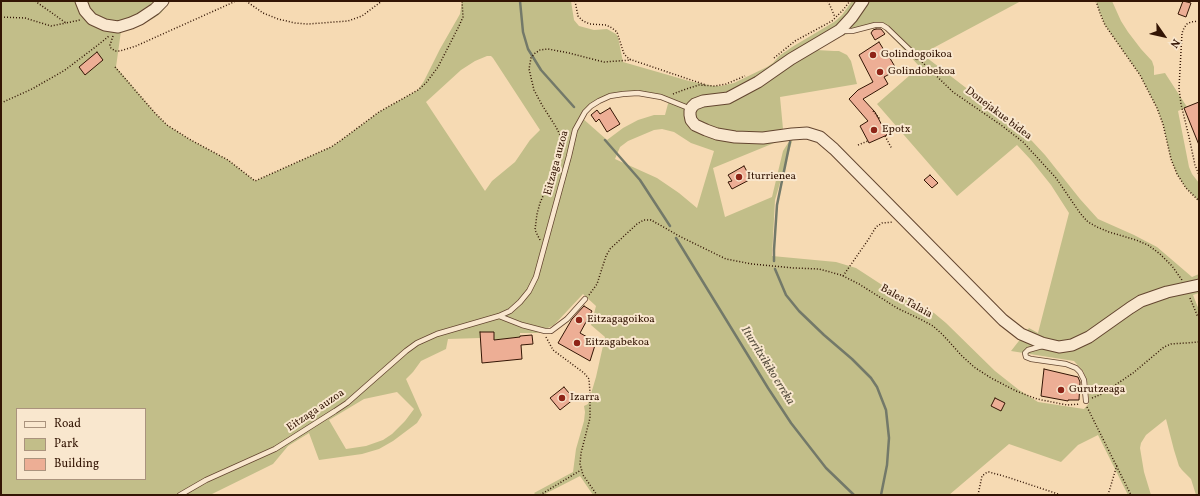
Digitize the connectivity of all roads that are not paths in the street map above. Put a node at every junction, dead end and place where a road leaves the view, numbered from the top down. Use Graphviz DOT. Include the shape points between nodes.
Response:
graph roads {
  1 [pos="81,1"];
  2 [pos="163,1"];
  3 [pos="863,1"];
  4 [pos="840,30"];
  5 [pos="917,57"];
  6 [pos="691,109"];
  7 [pos="1199,285"];
  8 [pos="585,299"];
  9 [pos="499,316"];
  10 [pos="1050,345"];
  11 [pos="1086,402"];
  12 [pos="180,495"];
  1 -- 2 [label="street" via="84,11 89,16 101,24 117,29 140,19"];
  3 -- 4 [label="street"];
  4 -- 5 [label="lane" via="852,31 882,24"];
  4 -- 6 [label="street" via="741,92 725,99 697,103"];
  6 -- 9 [label="lane, Eitzaga auzoa" via="665,98 643,93 610,96 585,112 575,130 536,277 529,291 515,307"];
  6 -- 10 [label="street" via="690,118 695,125 721,135 770,138 806,133 820,137 1010,327 1024,336"];
  7 -- 10 [label="street" via="1158,294 1138,303 1076,344 1062,347"];
  8 -- 9 [label="lane" via="564,322 551,330 545,331 522,325"];
  9 -- 12 [label="lane, Eitzaga auzoa" via="437,334 417,343 335,411 275,449 206,480"];
  10 -- 11 [label="lane" via="1030,349 1025,353 1026,357 1076,368 1084,380"];
}
